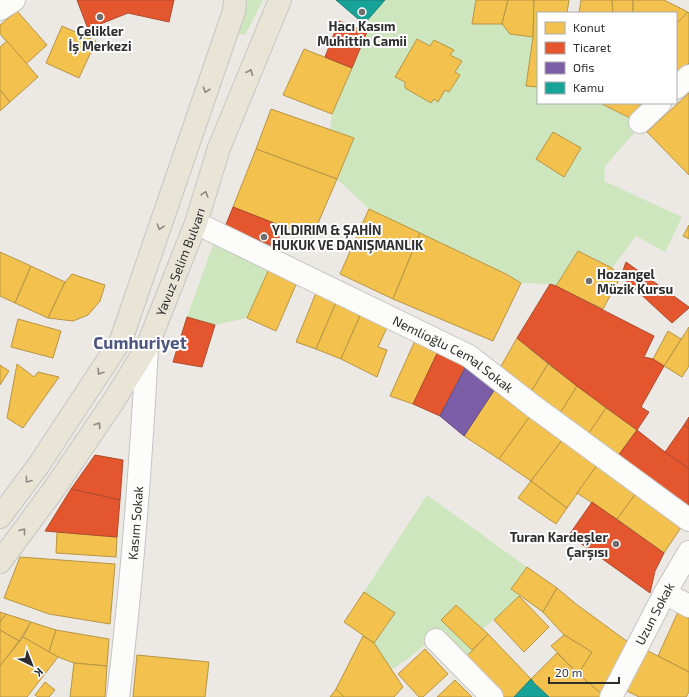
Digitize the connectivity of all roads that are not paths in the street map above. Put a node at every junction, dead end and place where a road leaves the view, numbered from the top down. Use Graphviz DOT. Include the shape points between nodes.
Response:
graph roads {
  1 [pos="14,0"];
  2 [pos="235,0"];
  3 [pos="280,0"];
  4 [pos="0,9"];
  5 [pos="689,76"];
  6 [pos="677,87"];
  7 [pos="659,104"];
  8 [pos="640,122"];
  9 [pos="196,223"];
  10 [pos="147,347"];
  11 [pos="0,517"];
  12 [pos="689,520"];
  13 [pos="689,552"];
  14 [pos="0,562"];
  15 [pos="665,593"];
  16 [pos="689,606"];
  17 [pos="436,640"];
  18 [pos="118,697"];
  19 [pos="492,697"];
  20 [pos="611,697"];
  1 -- 4 [label="street"];
  2 -- 11 [label="main road, one-way" via="234,11 121,340 38,466"];
  9 -- 3 [label="main road, Yavuz Selim Bulvarı, one-way" via="219,148"];
  5 -- 6 [label="street"];
  7 -- 8 [label="street"];
  9 -- 10 [label="main road, Yavuz Selim Bulvarı"];
  9 -- 12 [label="street, Nemlioğlu Cemal Sokak" via="469,356"];
  14 -- 10 [label="main road, Yavuz Selim Bulvarı, one-way" via="58,483"];
  10 -- 18 [label="street, Kasım Sokak" via="132,561"];
  13 -- 15 [label="street, Uzun Sokak"];
  15 -- 16 [label="street"];
  15 -- 20 [label="street, Uzun Sokak"];
  17 -- 19 [label="street"];
}
